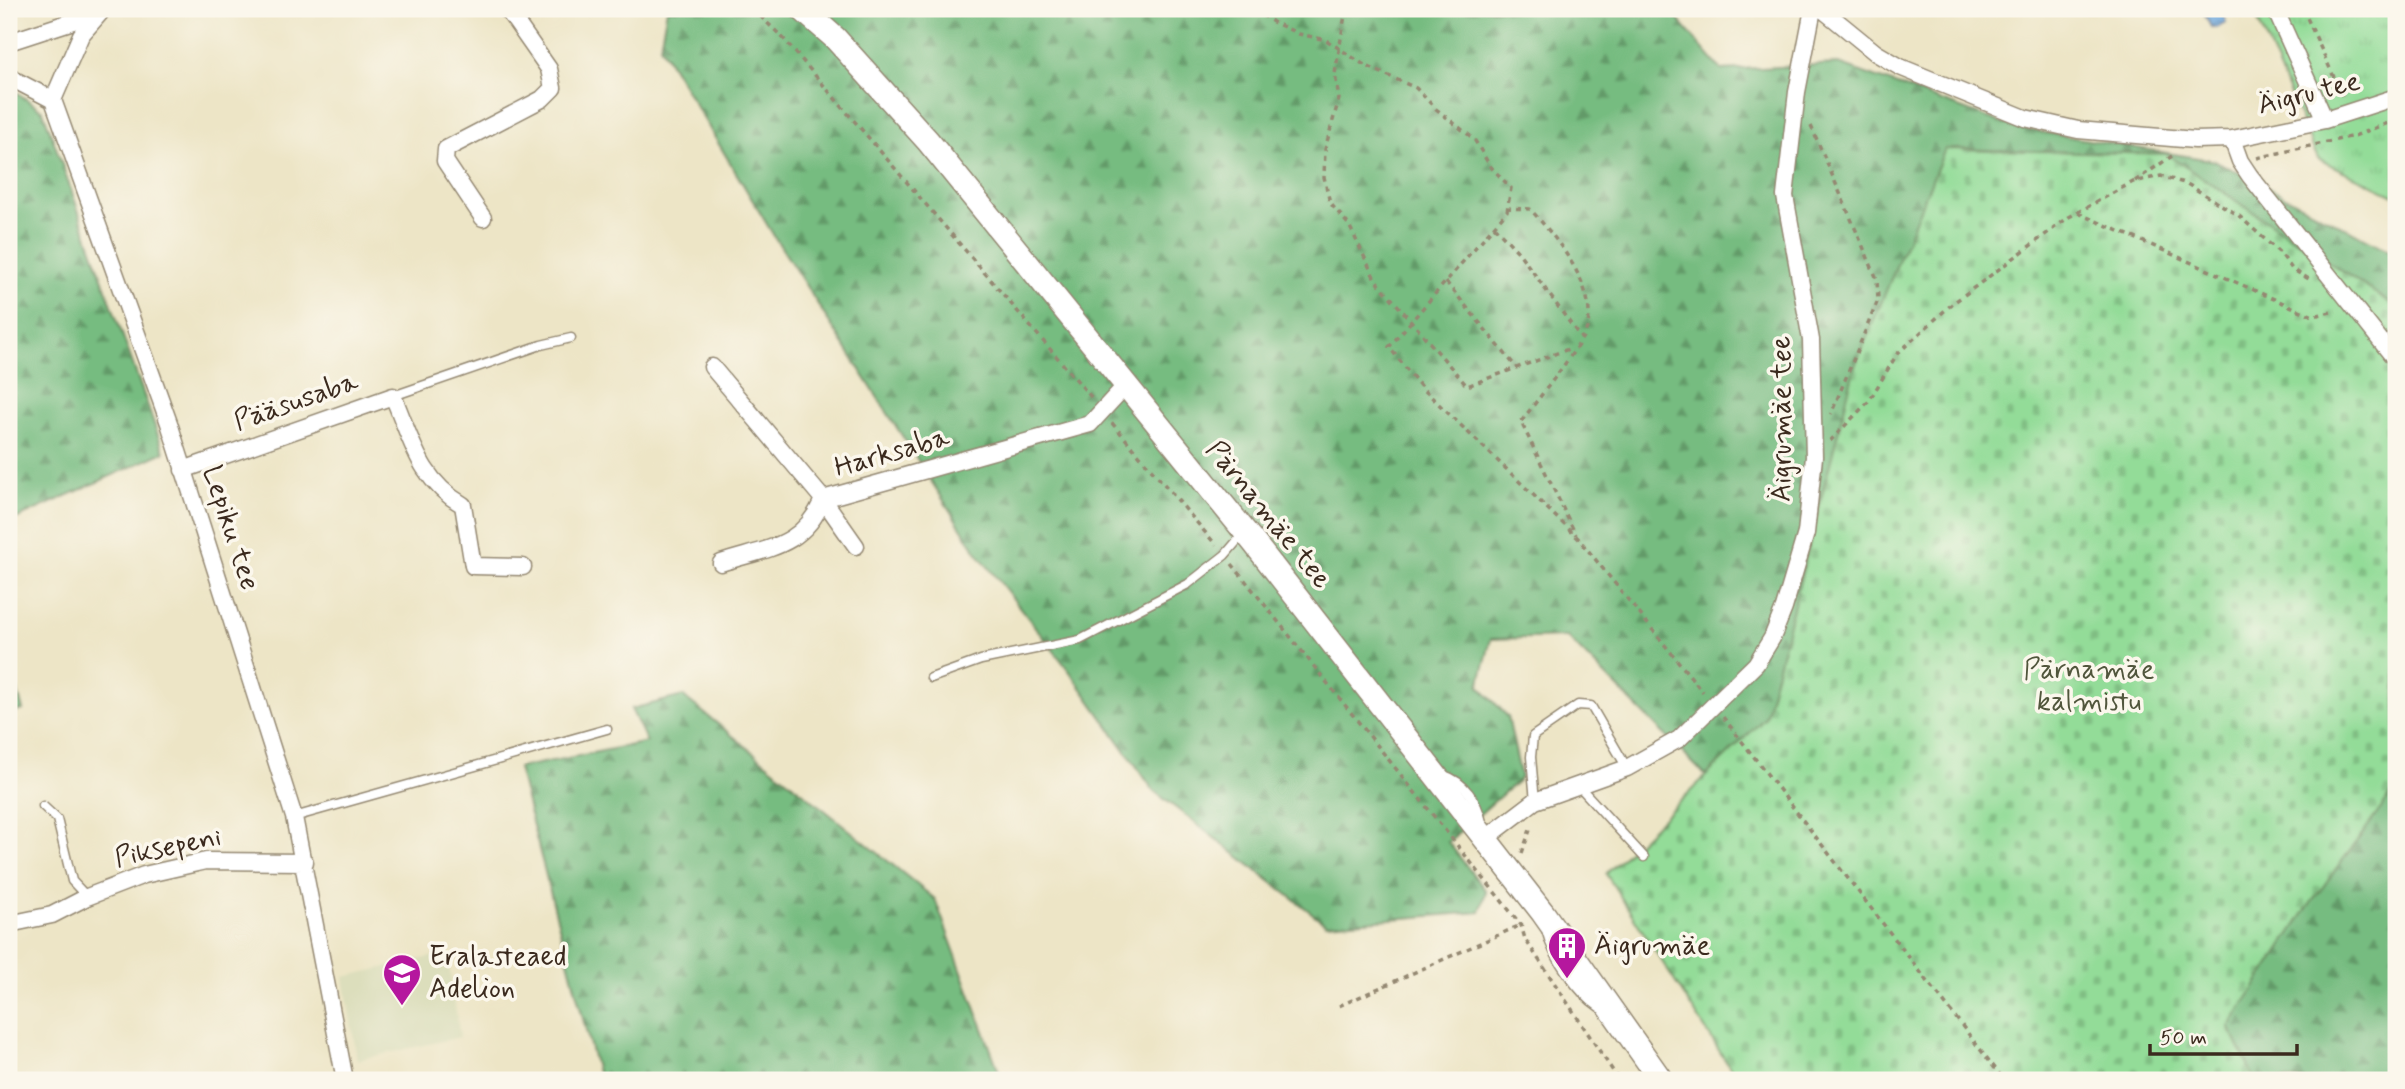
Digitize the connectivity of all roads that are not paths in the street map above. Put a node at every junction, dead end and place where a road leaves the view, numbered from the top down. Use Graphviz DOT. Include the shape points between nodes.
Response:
graph roads {
  1 [pos="507,9"];
  2 [pos="802,9"];
  3 [pos="1813,9"];
  4 [pos="1822,9"];
  5 [pos="2274,9"];
  6 [pos="103,11"];
  7 [pos="9,42"];
  8 [pos="9,77"];
  9 [pos="2396,97"];
  10 [pos="53,100"];
  11 [pos="2325,120"];
  12 [pos="2232,139"];
  13 [pos="483,218"];
  14 [pos="572,338"];
  15 [pos="2396,360"];
  16 [pos="712,367"];
  17 [pos="1126,386"];
  18 [pos="393,396"];
  19 [pos="183,470"];
  20 [pos="823,499"];
  21 [pos="1244,532"];
  22 [pos="856,546"];
  23 [pos="721,562"];
  24 [pos="523,567"];
  25 [pos="931,678"];
  26 [pos="607,729"];
  27 [pos="1627,768"];
  28 [pos="1578,785"];
  29 [pos="1538,800"];
  30 [pos="43,806"];
  31 [pos="294,817"];
  32 [pos="1485,839"];
  33 [pos="1644,857"];
  34 [pos="305,863"];
  35 [pos="87,897"];
  36 [pos="9,924"];
  37 [pos="345,1080"];
  38 [pos="1661,1080"];
  1 -- 13 [label="street" via="549,69 553,88 542,99 446,149 445,161"];
  2 -- 17 [label="main road, Pärnamäe tee" via="885,90"];
  3 -- 27 [label="street, Äigrumäe tee" via="1785,195 1811,340 1814,457 1806,533 1784,608 1756,664 1679,739"];
  4 -- 12 [label="street, Äigru tee" via="1876,53 1900,66 2025,118 2078,130"];
  5 -- 11 [label="street"];
  6 -- 7 [label="street"];
  6 -- 10 [label="street" via="81,35"];
  8 -- 10 [label="street"];
  9 -- 11 [label="street, Äigru tee"];
  10 -- 19 [label="street, Lepiku tee"];
  11 -- 12 [label="street, Äigru tee"];
  12 -- 15 [label="street" via="2240,161"];
  14 -- 18 [label="lane"];
  16 -- 20 [label="street, Harksaba"];
  17 -- 20 [label="street, Harksaba" via="1090,424"];
  17 -- 21 [label="main road, Pärnamäe tee"];
  18 -- 19 [label="street, Pääsusaba"];
  18 -- 24 [label="street, Pääsusaba" via="430,480 463,505 472,566"];
  19 -- 31 [label="street, Lepiku tee"];
  20 -- 22 [label="street"];
  20 -- 23 [label="street" via="814,522 791,541"];
  21 -- 25 [label="lane" via="1188,584 1080,640 982,660"];
  21 -- 32 [label="main road, Pärnamäe tee"];
  26 -- 31 [label="lane"];
  27 -- 28 [label="street, Äigrumäe tee"];
  27 -- 29 [label="lane" via="1591,706 1578,705 1533,736 1531,757"];
  28 -- 29 [label="street, Äigrumäe tee"];
  28 -- 33 [label="lane"];
  29 -- 32 [label="street, Äigrumäe tee"];
  30 -- 35 [label="lane, Piksepeni" via="57,819 72,881"];
  31 -- 34 [label="street, Lepiku tee"];
  32 -- 38 [label="main road, Pärnamäe tee"];
  34 -- 35 [label="street, Piksepeni" via="206,861 144,875"];
  34 -- 37 [label="street, Lepiku tee"];
  35 -- 36 [label="street, Piksepeni" via="52,915"];
}
